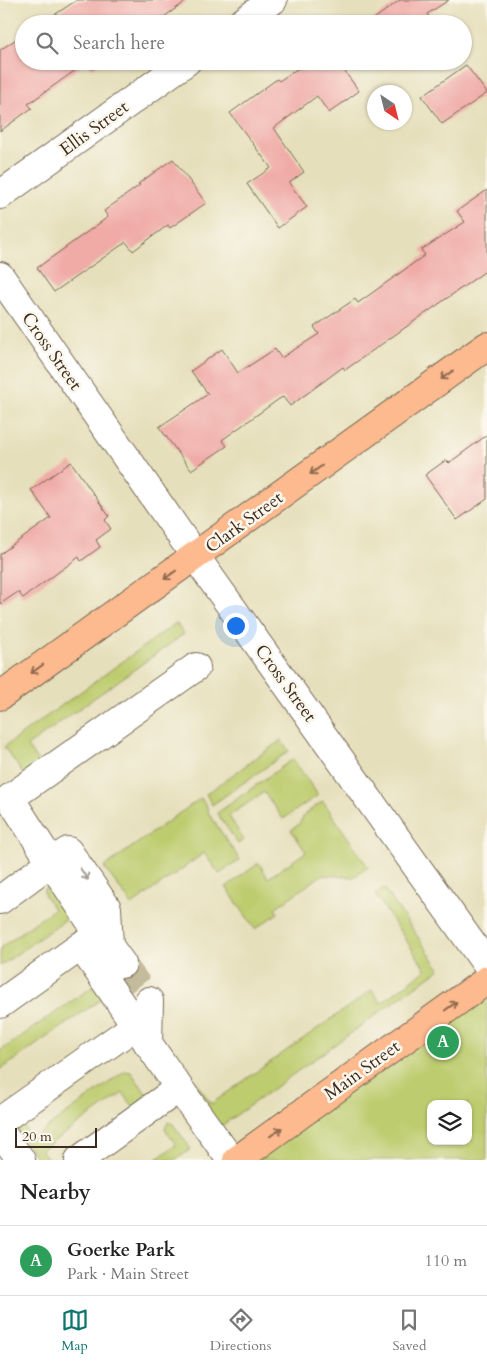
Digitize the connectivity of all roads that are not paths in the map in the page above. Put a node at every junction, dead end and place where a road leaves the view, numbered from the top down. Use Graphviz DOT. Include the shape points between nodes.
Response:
graph roads {
  1 [pos="273,0"];
  2 [pos="252,15"];
  3 [pos="175,70"];
  4 [pos="0,196"];
  5 [pos="0,276"];
  6 [pos="487,346"];
  7 [pos="195,556"];
  8 [pos="196,667"];
  9 [pos="0,696"];
  10 [pos="3,795"];
  11 [pos="51,862"];
  12 [pos="0,900"];
  13 [pos="81,946"];
  14 [pos="122,964"];
  15 [pos="487,965"];
  16 [pos="487,980"];
  17 [pos="149,1001"];
  18 [pos="0,1004"];
  19 [pos="142,1035"];
  20 [pos="179,1088"];
  21 [pos="0,1121"];
  22 [pos="0,1131"];
  23 [pos="21,1160"];
  24 [pos="79,1160"];
  25 [pos="230,1160"];
  26 [pos="237,1160"];
  1 -- 2 [label="street"];
  3 -- 4 [label="street, Ellis Street"];
  5 -- 7 [label="street, Cross Street"];
  6 -- 7 [label="main road, Clark Street, one-way"];
  7 -- 9 [label="main road, Clark Street, one-way"];
  7 -- 15 [label="street, Cross Street"];
  8 -- 10 [label="street"];
  10 -- 11 [label="street"];
  11 -- 12 [label="street"];
  11 -- 13 [label="street" via="98,933"];
  11 -- 14 [label="street, one-way" via="68,851 107,908 109,946"];
  13 -- 18 [label="street"];
  13 -- 19 [label="street"];
  26 -- 16 [label="main road, Main Street, one-way"];
  17 -- 19 [label="street"];
  19 -- 20 [label="street"];
  19 -- 21 [label="street"];
  20 -- 24 [label="street"];
  20 -- 25 [label="street"];
  22 -- 23 [label="street"];
}
